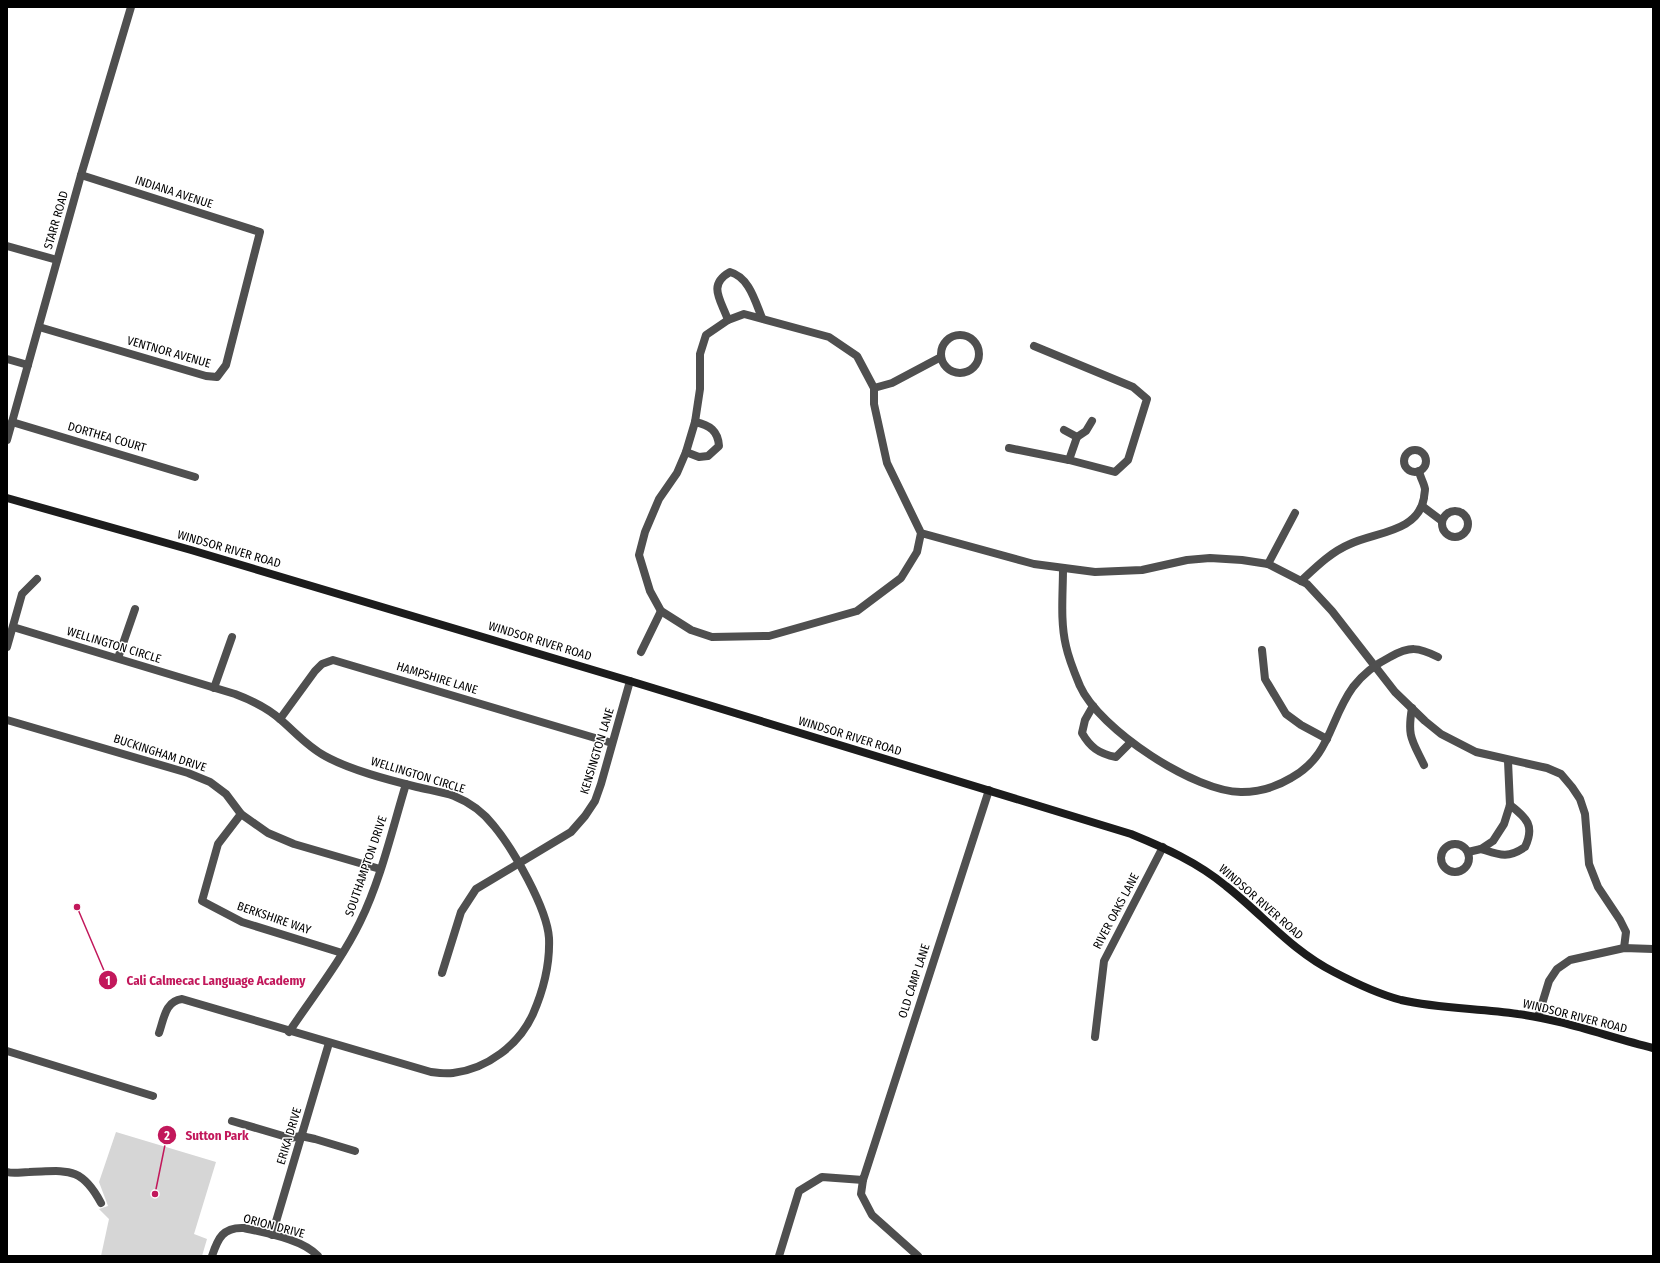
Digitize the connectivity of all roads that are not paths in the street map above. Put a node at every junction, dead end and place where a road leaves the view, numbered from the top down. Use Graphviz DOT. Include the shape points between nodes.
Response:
graph roads {
  1 [pos="131,7"];
  2 [pos="81,175"];
  3 [pos="260,232"];
  4 [pos="7,246"];
  5 [pos="57,260"];
  6 [pos="762,318"];
  7 [pos="728,320"];
  8 [pos="39,327"];
  9 [pos="1034,346"];
  10 [pos="941,357"];
  11 [pos="7,358"];
  12 [pos="28,365"];
  13 [pos="874,388"];
  14 [pos="1092,421"];
  15 [pos="12,422"];
  16 [pos="695,422"];
  17 [pos="1064,430"];
  18 [pos="1078,436"];
  19 [pos="7,440"];
  20 [pos="1009,448"];
  21 [pos="686,452"];
  22 [pos="1069,460"];
  23 [pos="1418,472"];
  24 [pos="195,476"];
  25 [pos="7,498"];
  26 [pos="1422,506"];
  27 [pos="1295,513"];
  28 [pos="1442,521"];
  29 [pos="921,533"];
  30 [pos="1268,564"];
  31 [pos="1063,568"];
  32 [pos="37,579"];
  33 [pos="1302,581"];
  34 [pos="135,609"];
  35 [pos="660,611"];
  36 [pos="13,627"];
  37 [pos="232,637"];
  38 [pos="7,647"];
  39 [pos="1262,650"];
  40 [pos="641,652"];
  41 [pos="1438,657"];
  42 [pos="118,658"];
  43 [pos="1374,665"];
  44 [pos="630,681"];
  45 [pos="214,688"];
  46 [pos="1093,706"];
  47 [pos="1412,708"];
  48 [pos="280,719"];
  49 [pos="7,720"];
  50 [pos="1327,739"];
  51 [pos="1131,742"];
  52 [pos="612,743"];
  53 [pos="1508,760"];
  54 [pos="1424,765"];
  55 [pos="406,784"];
  56 [pos="988,790"];
  57 [pos="1510,805"];
  58 [pos="241,814"];
  59 [pos="1163,847"];
  60 [pos="1481,849"];
  61 [pos="1468,852"];
  62 [pos="518,862"];
  63 [pos="380,869"];
  64 [pos="1624,948"];
  65 [pos="1653,949"];
  66 [pos="342,953"];
  67 [pos="442,973"];
  68 [pos="1538,1017"];
  69 [pos="289,1032"];
  70 [pos="159,1033"];
  71 [pos="1095,1037"];
  72 [pos="329,1043"];
  73 [pos="1653,1048"];
  74 [pos="7,1051"];
  75 [pos="153,1096"];
  76 [pos="232,1121"];
  77 [pos="301,1136"];
  78 [pos="355,1151"];
  79 [pos="7,1172"];
  80 [pos="863,1180"];
  81 [pos="101,1202"];
  82 [pos="272,1235"];
  83 [pos="212,1256"];
  84 [pos="318,1256"];
  85 [pos="779,1256"];
  86 [pos="918,1256"];
  1 -- 2 [label="street, STARR ROAD"];
  2 -- 3 [label="street, INDIANA AVENUE"];
  2 -- 5 [label="street, STARR ROAD"];
  3 -- 8 [label="street, VENTNOR AVENUE" via="226,365 217,377 206,376"];
  4 -- 5 [label="street"];
  5 -- 8 [label="street, STARR ROAD"];
  6 -- 7 [label="street" via="744,314"];
  6 -- 7 [label="street" via="747,284 738,274 730,272 722,276 716,289"];
  6 -- 13 [label="street" via="829,337 857,356"];
  7 -- 16 [label="street" via="706,335 700,354 700,389"];
  8 -- 12 [label="street, STARR ROAD"];
  9 -- 22 [label="street" via="1133,387 1147,399 1128,460 1115,472"];
  10 -- 10 [label="street" via="946,367 962,372 972,368 976,363 978,351 967,336 954,336 944,344"];
  10 -- 13 [label="street" via="892,383"];
  11 -- 12 [label="street"];
  12 -- 15 [label="street, STARR ROAD"];
  13 -- 29 [label="street" via="874,404 887,463"];
  14 -- 18 [label="street" via="1086,431"];
  15 -- 19 [label="street, STARR ROAD"];
  15 -- 24 [label="street, DORTHEA COURT"];
  16 -- 21 [label="street"];
  16 -- 21 [label="street" via="714,430 719,446 708,456 699,457"];
  17 -- 18 [label="street"];
  18 -- 22 [label="street"];
  20 -- 22 [label="street"];
  21 -- 35 [label="street" via="677,473 659,499 645,532 639,555 650,591"];
  23 -- 26 [label="street" via="1425,489"];
  25 -- 44 [label="main road, WINDSOR RIVER ROAD"];
  26 -- 28 [label="street"];
  26 -- 33 [label="street" via="1412,520 1395,530 1349,544 1328,557"];
  27 -- 30 [label="street"];
  29 -- 31 [label="street" via="1034,564"];
  29 -- 35 [label="street" via="917,552 901,578 857,611 770,636 712,637 691,630"];
  30 -- 31 [label="street" via="1210,558 1187,560 1142,570 1094,572"];
  30 -- 33 [label="street"];
  31 -- 46 [label="street" via="1062,621 1066,647 1081,688"];
  32 -- 36 [label="street" via="22,594"];
  33 -- 43 [label="street" via="1332,611"];
  34 -- 42 [label="street"];
  35 -- 40 [label="street"];
  36 -- 38 [label="street"];
  36 -- 42 [label="street, WELLINGTON CIRCLE"];
  37 -- 45 [label="street"];
  39 -- 50 [label="street" via="1265,679 1286,714"];
  41 -- 43 [label="street" via="1424,650 1412,648"];
  42 -- 45 [label="street, WELLINGTON CIRCLE"];
  43 -- 47 [label="street" via="1395,692"];
  43 -- 50 [label="street" via="1353,686"];
  44 -- 52 [label="street, KENSINGTON LANE"];
  44 -- 56 [label="main road, WINDSOR RIVER ROAD"];
  45 -- 48 [label="street, WELLINGTON CIRCLE" via="251,700"];
  46 -- 51 [label="street" via="1100,716"];
  46 -- 51 [label="street" via="1085,720 1082,733 1095,750 1116,757"];
  47 -- 53 [label="street" via="1441,734 1476,752"];
  47 -- 54 [label="street" via="1410,734"];
  48 -- 52 [label="street, HAMPSHIRE LANE" via="315,671 322,664 333,660"];
  48 -- 55 [label="street, WELLINGTON CIRCLE" via="310,747 325,756 344,765"];
  49 -- 58 [label="street, BUCKINGHAM DRIVE" via="188,773 210,782 226,794"];
  50 -- 51 [label="street" via="1311,765 1292,778 1268,789 1241,792 1215,788 1197,780 1144,752"];
  52 -- 62 [label="street, KENSINGTON LANE" via="595,801 585,816 571,832"];
  53 -- 57 [label="street"];
  53 -- 64 [label="street" via="1547,768 1561,774 1576,793 1585,814 1589,864 1598,887 1626,932"];
  55 -- 62 [label="street, WELLINGTON CIRCLE" via="454,796 469,803 494,825"];
  55 -- 63 [label="street, SOUTHAMPTON DRIVE"];
  56 -- 59 [label="main road, WINDSOR RIVER ROAD" via="1124,832"];
  56 -- 80 [label="street, OLD CAMP LANE"];
  57 -- 60 [label="street" via="1504,824 1493,840"];
  57 -- 60 [label="street" via="1524,815 1529,825 1530,833 1525,847 1509,856"];
  58 -- 63 [label="street, BUCKINGHAM DRIVE" via="281,840"];
  58 -- 66 [label="street, BERKSHIRE WAY" via="218,844 202,901 242,922"];
  59 -- 68 [label="main road, WINDSOR RIVER ROAD" via="1206,870 1226,885 1306,956 1356,983 1401,1000 1427,1005"];
  59 -- 71 [label="street, RIVER OAKS LANE" via="1104,961"];
  60 -- 61 [label="street"];
  62 -- 67 [label="street, KENSINGTON LANE" via="476,889 461,912"];
  62 -- 72 [label="street, WELLINGTON CIRCLE" via="539,901 546,918 549,937 546,972 537,1006 529,1024 518,1039 490,1061 453,1073 411,1068"];
  63 -- 66 [label="street, SOUTHAMPTON DRIVE" via="360,920"];
  64 -- 65 [label="street"];
  64 -- 68 [label="street" via="1570,960 1557,969 1549,981"];
  66 -- 69 [label="street, SOUTHAMPTON DRIVE"];
  68 -- 73 [label="main road, WINDSOR RIVER ROAD"];
  69 -- 70 [label="street, WELLINGTON CIRCLE" via="182,999 175,1000 169,1005"];
  69 -- 72 [label="street, WELLINGTON CIRCLE"];
  72 -- 77 [label="street, ERIKA DRIVE"];
  74 -- 75 [label="street"];
  76 -- 77 [label="street" via="290,1138"];
  77 -- 78 [label="street"];
  77 -- 82 [label="street, ERIKA DRIVE"];
  79 -- 81 [label="street" via="58,1170 71,1173 92,1186"];
  80 -- 85 [label="street" via="822,1177 798,1191"];
  80 -- 86 [label="street, OLD CAMP LANE" via="860,1194 872,1215"];
  82 -- 83 [label="street, ORION DRIVE" via="234,1228 219,1238"];
  82 -- 84 [label="street, ORION DRIVE" via="304,1245"];
}
